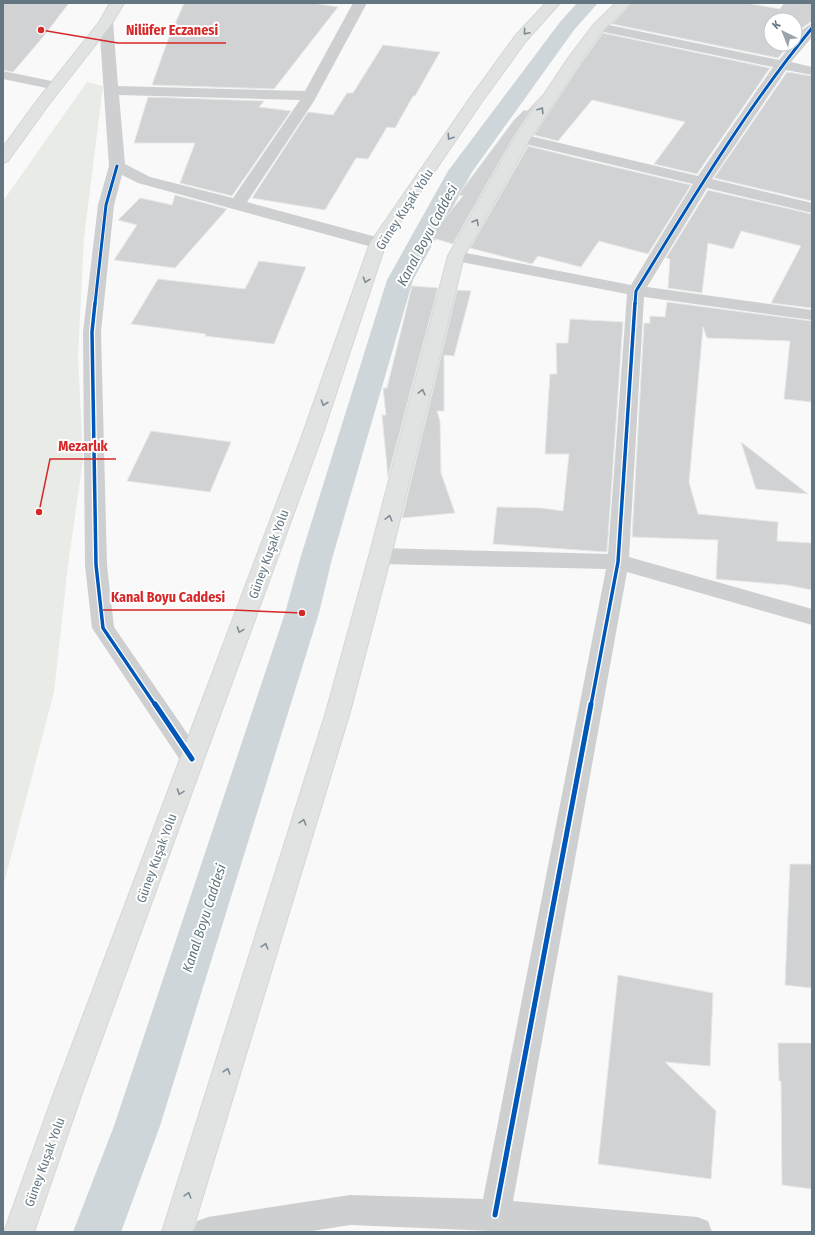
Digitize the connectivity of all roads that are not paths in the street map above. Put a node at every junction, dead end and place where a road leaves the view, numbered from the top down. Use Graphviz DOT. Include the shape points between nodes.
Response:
graph roads {
  1 [pos="117,3"];
  2 [pos="360,3"];
  3 [pos="553,3"];
  4 [pos="624,3"];
  5 [pos="106,22"];
  6 [pos="599,27"];
  7 [pos="812,28"];
  8 [pos="782,65"];
  9 [pos="812,71"];
  10 [pos="3,75"];
  11 [pos="56,86"];
  12 [pos="111,90"];
  13 [pos="310,96"];
  14 [pos="522,139"];
  15 [pos="3,158"];
  16 [pos="117,166"];
  17 [pos="702,182"];
  18 [pos="237,204"];
  19 [pos="812,208"];
  20 [pos="378,243"];
  21 [pos="456,256"];
  22 [pos="636,291"];
  23 [pos="812,315"];
  24 [pos="380,556"];
  25 [pos="618,562"];
  26 [pos="812,617"];
  27 [pos="192,759"];
  28 [pos="496,1215"];
  29 [pos="19,1232"];
  30 [pos="176,1232"];
  31 [pos="208,1232"];
  32 [pos="698,1232"];
  1 -- 5 [label="main road"];
  2 -- 13 [label="street"];
  3 -- 20 [label="main road, Güney Kuşak Yolu, one-way" via="521,38 475,101"];
  4 -- 6 [label="main road"];
  5 -- 11 [label="main road"];
  5 -- 12 [label="street"];
  6 -- 8 [label="street"];
  14 -- 6 [label="main road, one-way"];
  7 -- 8 [label="street"];
  8 -- 9 [label="street"];
  8 -- 17 [label="street"];
  10 -- 11 [label="street"];
  11 -- 15 [label="main road"];
  12 -- 13 [label="street"];
  12 -- 16 [label="street"];
  13 -- 18 [label="street"];
  14 -- 17 [label="street"];
  21 -- 14 [label="main road, one-way"];
  16 -- 18 [label="street" via="144,180"];
  16 -- 27 [label="street" via="106,205 92,332 96,565 102,628"];
  17 -- 19 [label="street"];
  17 -- 22 [label="street"];
  18 -- 20 [label="street"];
  20 -- 27 [label="main road, Güney Kuşak Yolu, one-way" via="312,436"];
  21 -- 22 [label="street"];
  24 -- 21 [label="main road, one-way"];
  22 -- 23 [label="street"];
  22 -- 25 [label="street"];
  24 -- 25 [label="street"];
  30 -- 24 [label="main road, one-way" via="338,712"];
  25 -- 26 [label="street"];
  25 -- 28 [label="street"];
  27 -- 29 [label="main road, Güney Kuşak Yolu, one-way"];
  28 -- 31 [label="street" via="350,1210"];
  28 -- 32 [label="street"];
}
